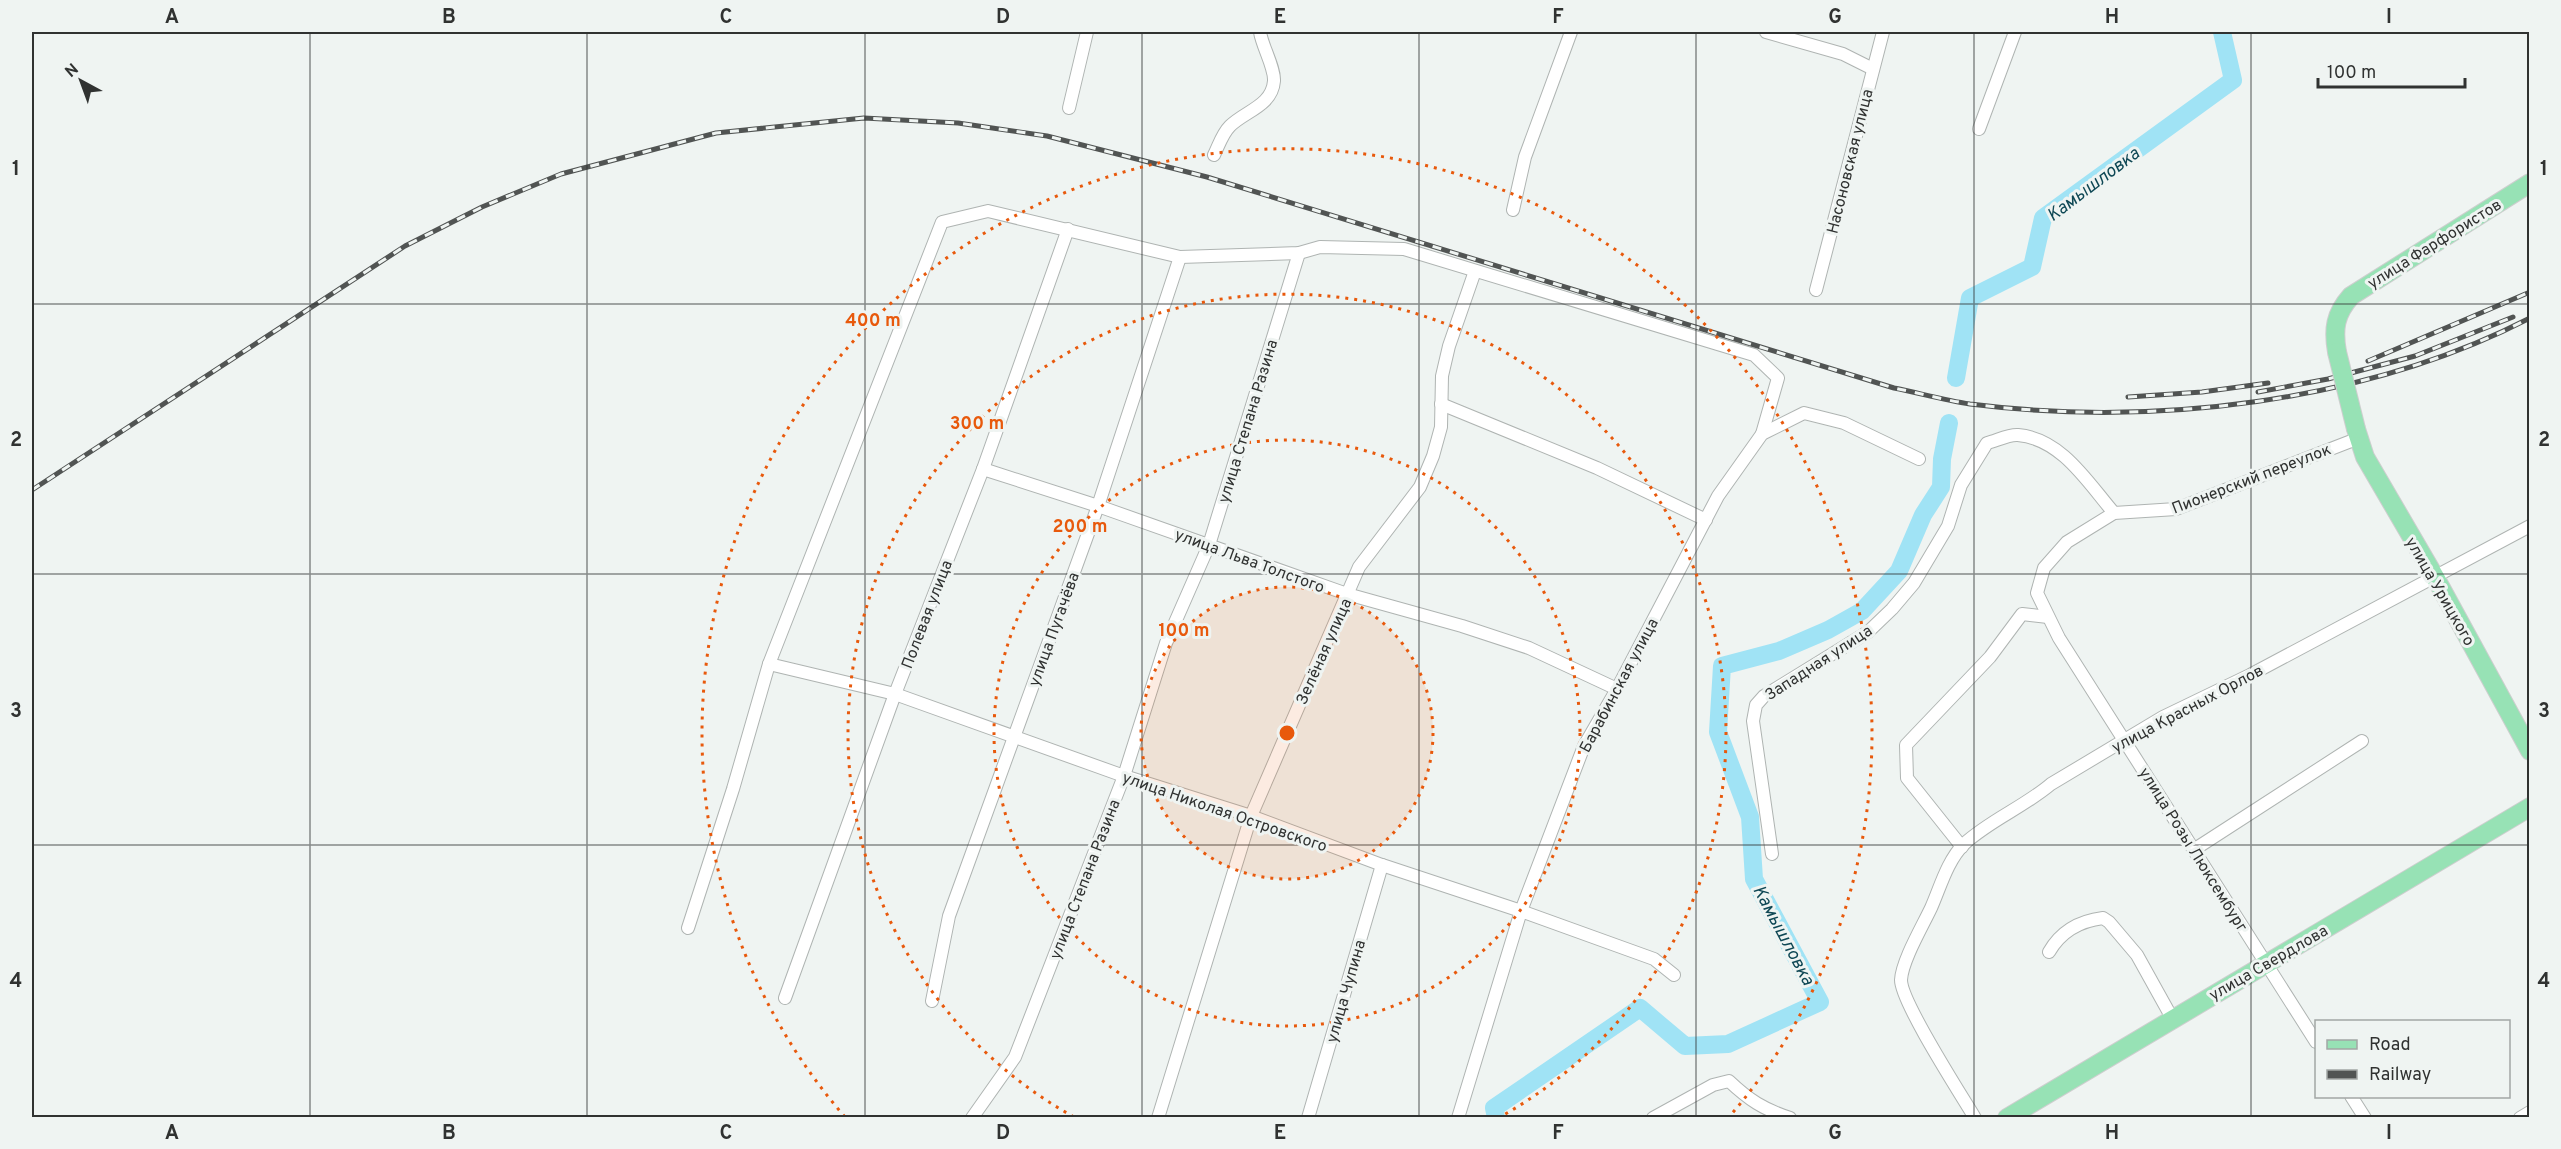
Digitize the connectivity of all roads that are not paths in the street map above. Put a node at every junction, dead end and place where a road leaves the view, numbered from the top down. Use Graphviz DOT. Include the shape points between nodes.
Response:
graph roads {
  1 [pos="1087,32"];
  2 [pos="1260,32"];
  3 [pos="1571,32"];
  4 [pos="1766,32"];
  5 [pos="1883,32"];
  6 [pos="2015,32"];
  7 [pos="1873,69"];
  8 [pos="1069,108"];
  9 [pos="1979,129"];
  10 [pos="1214,155"];
  11 [pos="2529,183"];
  12 [pos="1513,210"];
  13 [pos="1068,229"];
  14 [pos="1299,253"];
  15 [pos="1180,257"];
  16 [pos="1475,271"];
  17 [pos="1816,290"];
  18 [pos="2337,352"];
  19 [pos="1442,404"];
  20 [pos="2357,433"];
  21 [pos="1762,434"];
  22 [pos="1919,459"];
  23 [pos="983,469"];
  24 [pos="1098,506"];
  25 [pos="2114,513"];
  26 [pos="1706,520"];
  27 [pos="2529,526"];
  28 [pos="1209,545"];
  29 [pos="2435,577"];
  30 [pos="2037,593"];
  31 [pos="1347,594"];
  32 [pos="2049,616"];
  33 [pos="770,664"];
  34 [pos="1617,689"];
  35 [pos="895,694"];
  36 [pos="1014,737"];
  37 [pos="2125,741"];
  38 [pos="2362,741"];
  39 [pos="2529,751"];
  40 [pos="1124,776"];
  41 [pos="2529,807"];
  42 [pos="1251,816"];
  43 [pos="1962,847"];
  44 [pos="2195,849"];
  45 [pos="1772,854"];
  46 [pos="1382,865"];
  47 [pos="1521,911"];
  48 [pos="688,928"];
  49 [pos="2049,952"];
  50 [pos="2265,962"];
  51 [pos="1674,975"];
  52 [pos="785,998"];
  53 [pos="932,1001"];
  54 [pos="2172,1018"];
  55 [pos="2315,1040"];
  56 [pos="2352,1098"];
  57 [pos="2529,1112"];
  58 [pos="1765,1114"];
  59 [pos="972,1118"];
  60 [pos="1158,1118"];
  61 [pos="1308,1118"];
  62 [pos="1458,1118"];
  63 [pos="1653,1118"];
  64 [pos="1790,1118"];
  65 [pos="1975,1118"];
  66 [pos="2007,1118"];
  67 [pos="2365,1118"];
  68 [pos="2520,1118"];
  1 -- 8 [label="street"];
  2 -- 10 [label="street" via="1274,79 1270,94 1231,125"];
  3 -- 12 [label="street" via="1525,157"];
  4 -- 7 [label="street" via="1843,54"];
  5 -- 7 [label="street, Насоновская улица"];
  6 -- 9 [label="street"];
  7 -- 17 [label="street, Насоновская улица"];
  11 -- 18 [label="main road, улица Фарфористов" via="2361,288 2342,306 2335,324"];
  13 -- 15 [label="street"];
  13 -- 23 [label="street, Полевая улица"];
  13 -- 33 [label="street" via="988,211 942,222"];
  14 -- 15 [label="street"];
  14 -- 16 [label="street" via="1320,247 1404,249"];
  14 -- 28 [label="street, улица Степана Разина"];
  15 -- 24 [label="street, улица Пугачёва"];
  16 -- 19 [label="street, Зелёная улица" via="1449,346 1442,376"];
  16 -- 21 [label="street" via="1754,355 1778,378"];
  18 -- 20 [label="main road, улица Урицкого, bridge"];
  19 -- 26 [label="street" via="1597,468"];
  19 -- 31 [label="street, Зелёная улица" via="1441,427 1420,487 1359,567"];
  20 -- 25 [label="street, Пионерский переулок" via="2176,509"];
  20 -- 29 [label="main road, улица Урицкого" via="2371,468"];
  21 -- 22 [label="street, Барабинская улица" via="1804,412 1844,423"];
  21 -- 26 [label="street, Барабинская улица" via="1718,496"];
  23 -- 24 [label="street, улица Льва Толстого"];
  23 -- 35 [label="street, Полевая улица"];
  24 -- 28 [label="street, улица Льва Толстого"];
  24 -- 36 [label="street, улица Пугачёва"];
  25 -- 30 [label="street, Пионерский переулок" via="2067,542 2044,568"];
  25 -- 45 [label="street, Западная улица" via="2065,455 2042,441 2017,435 1987,443 1961,485 1948,526 1914,583 1892,609 1868,632 1764,696 1756,705 1753,720"];
  26 -- 34 [label="street, Барабинская улица"];
  27 -- 29 [label="street, улица Красных Орлов"];
  28 -- 31 [label="street, улица Льва Толстого"];
  28 -- 40 [label="street, улица Степана Разина" via="1166,643"];
  29 -- 37 [label="street, улица Красных Орлов" via="2163,717"];
  29 -- 39 [label="main road, улица Урицкого"];
  30 -- 32 [label="street, улица Розы Люксембург"];
  31 -- 34 [label="street, улица Льва Толстого" via="1529,648"];
  31 -- 42 [label="street, Зелёная улица"];
  32 -- 37 [label="street, улица Розы Люксембург"];
  32 -- 43 [label="street" via="2022,614 1990,657 1906,744 1907,778"];
  33 -- 35 [label="street, улица Николая Островского"];
  33 -- 48 [label="street"];
  34 -- 47 [label="street, Барабинская улица" via="1584,746"];
  35 -- 36 [label="street, улица Николая Островского"];
  35 -- 52 [label="street, Полевая улица"];
  36 -- 40 [label="street, улица Николая Островского"];
  36 -- 53 [label="street, улица Пугачёва" via="949,916"];
  37 -- 43 [label="street, улица Красных Орлов" via="2051,784"];
  37 -- 44 [label="street, улица Розы Люксембург"];
  38 -- 44 [label="street"];
  40 -- 42 [label="street, улица Николая Островского"];
  40 -- 59 [label="street, улица Степана Разина" via="1015,1057"];
  41 -- 50 [label="main road, улица Свердлова"];
  42 -- 46 [label="street, улица Николая Островского"];
  42 -- 60 [label="street, Зелёная улица"];
  43 -- 65 [label="street, улица Красных Орлов" via="1948,867 1901,980 1903,991"];
  44 -- 50 [label="street, улица Розы Люксембург"];
  46 -- 47 [label="street, улица Николая Островского"];
  46 -- 61 [label="street, улица Чупина"];
  47 -- 51 [label="street, улица Николая Островского" via="1654,959"];
  47 -- 62 [label="street, Барабинская улица"];
  49 -- 54 [label="street" via="2063,932 2103,918 2137,955"];
  50 -- 54 [label="main road, улица Свердлова"];
  50 -- 55 [label="street, улица Розы Люксембург"];
  54 -- 66 [label="main road, улица Свердлова"];
  56 -- 67 [label="street"];
  57 -- 68 [label="street"];
  58 -- 63 [label="street" via="1729,1081 1713,1084"];
  58 -- 64 [label="street"];
}
